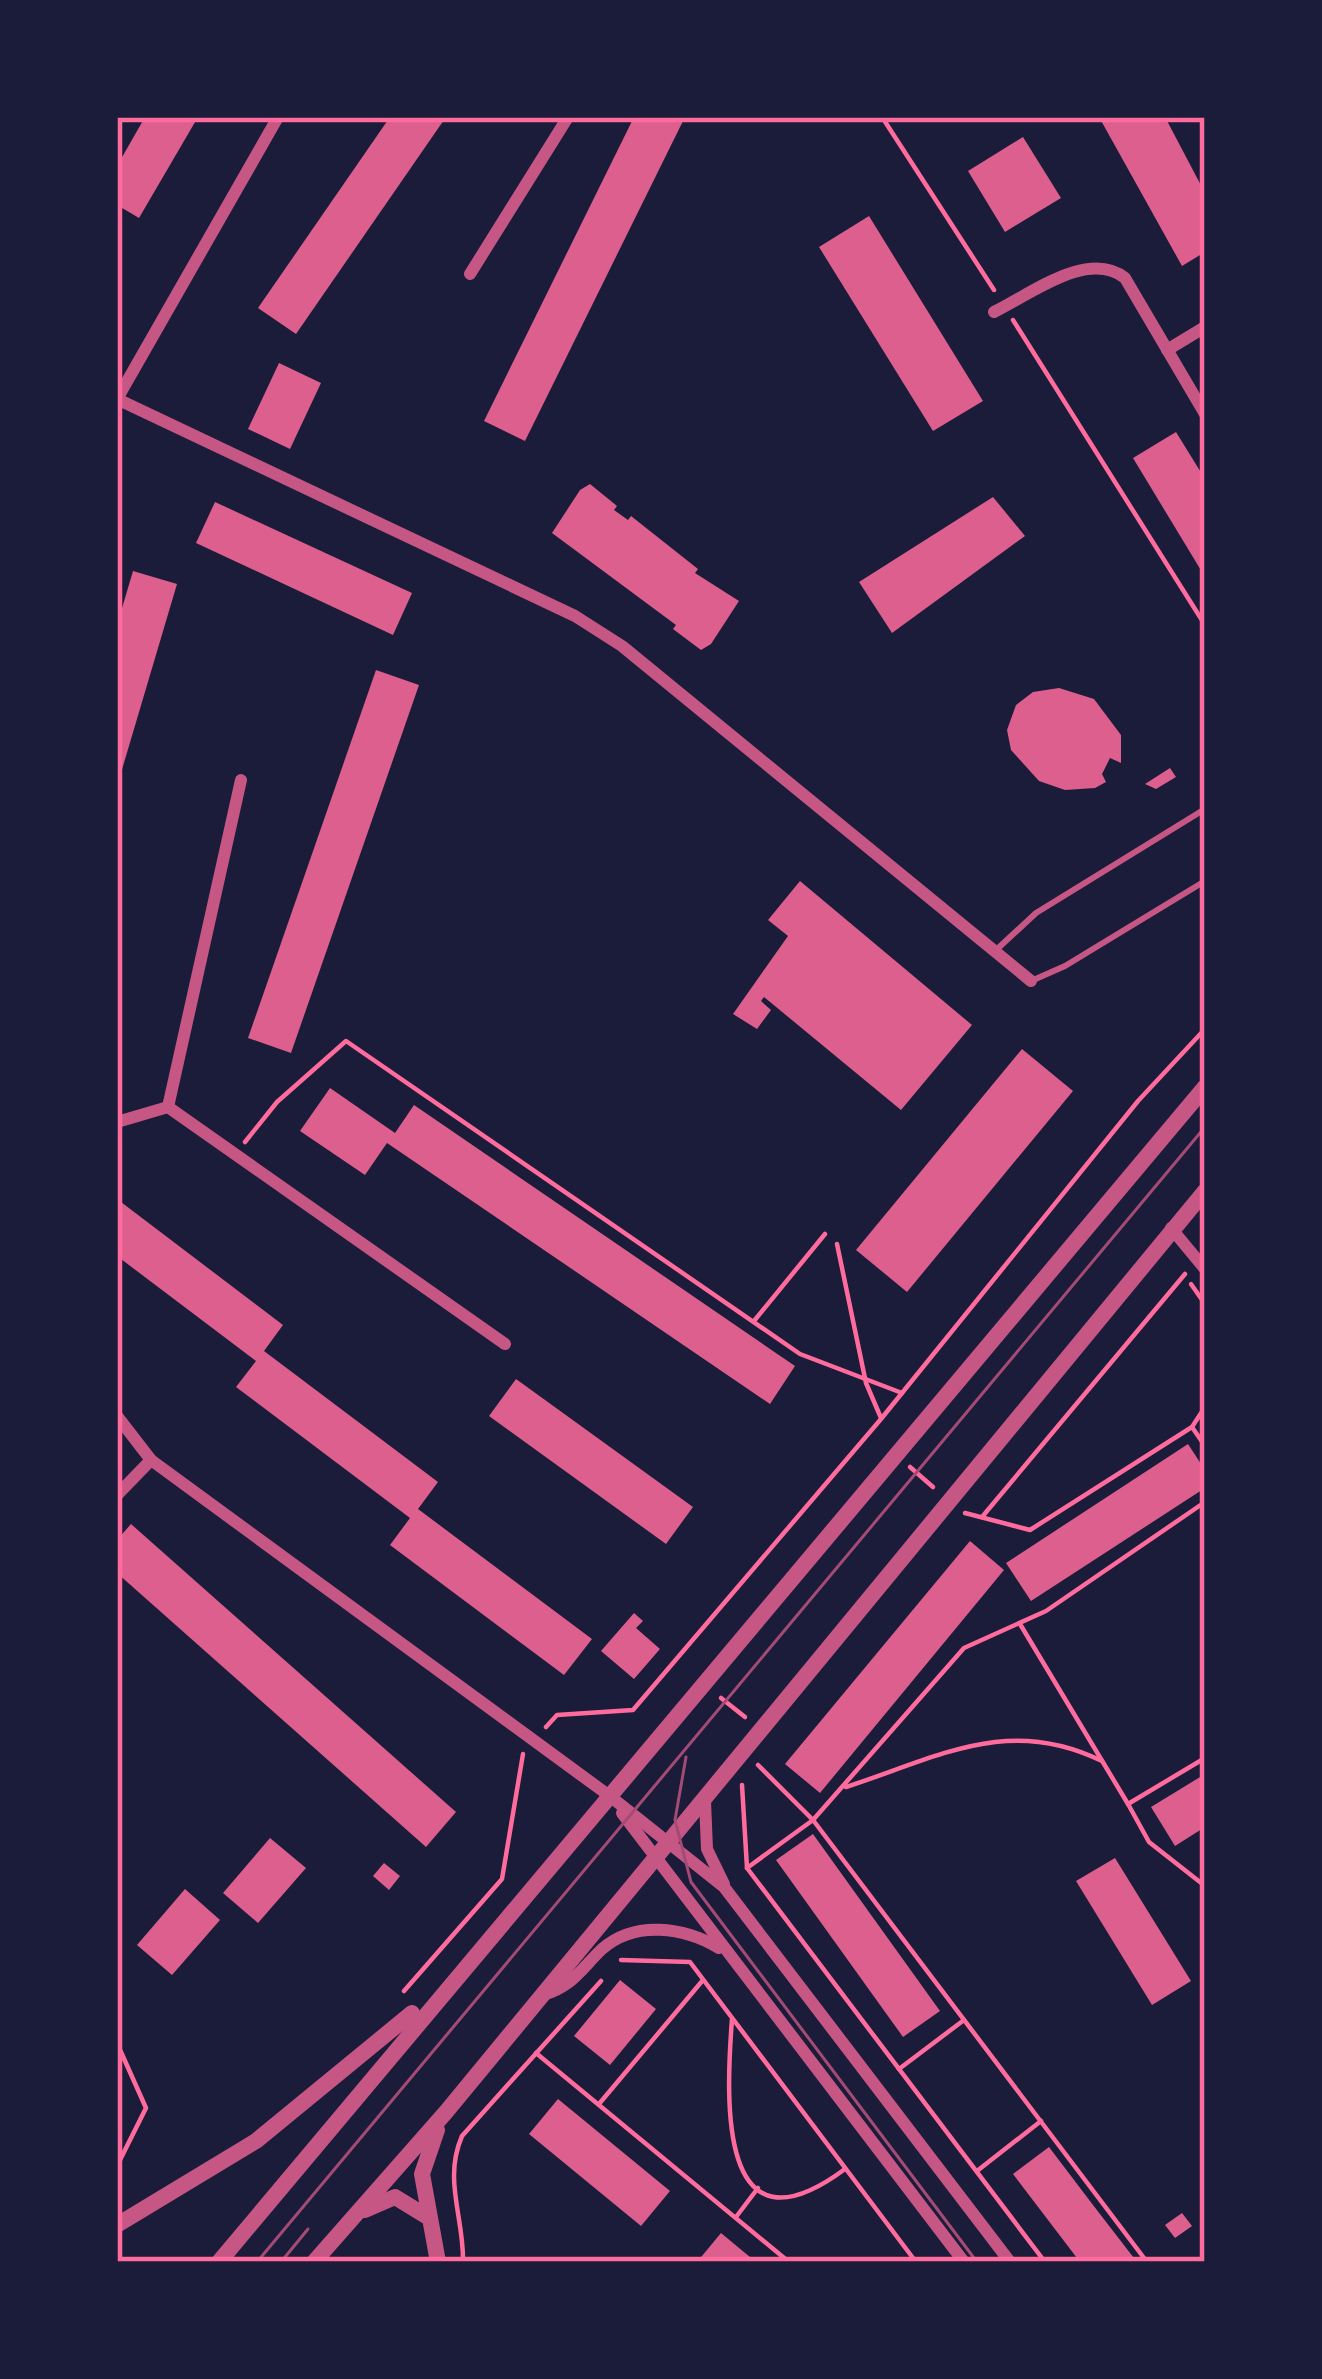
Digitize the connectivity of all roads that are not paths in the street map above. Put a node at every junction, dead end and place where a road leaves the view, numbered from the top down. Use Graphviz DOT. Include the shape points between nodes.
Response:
graph roads {
  1 [pos="278,117"];
  2 [pos="568,117"];
  3 [pos="470,274"];
  4 [pos="999,310"];
  5 [pos="1205,327"];
  6 [pos="1167,350"];
  7 [pos="117,399"];
  8 [pos="1205,414"];
  9 [pos="241,780"];
  10 [pos="1205,808"];
  11 [pos="1205,881"];
  12 [pos="994,951"];
  13 [pos="1031,981"];
  14 [pos="1205,1088"];
  15 [pos="168,1107"];
  16 [pos="117,1122"];
  17 [pos="1205,1191"];
  18 [pos="1171,1228"];
  19 [pos="1205,1269"];
  20 [pos="505,1344"];
  21 [pos="117,1416"];
  22 [pos="151,1460"];
  23 [pos="117,1495"];
  24 [pos="709,1791"];
  25 [pos="611,1797"];
  26 [pos="668,1842"];
  27 [pos="656,1858"];
  28 [pos="731,1895"];
  29 [pos="736,1963"];
  30 [pos="458,1973"];
  31 [pos="542,1995"];
  32 [pos="446,2112"];
  33 [pos="426,2216"];
  34 [pos="117,2225"];
  35 [pos="335,2235"];
  36 [pos="219,2262"];
  37 [pos="314,2262"];
  38 [pos="438,2262"];
  39 [pos="964,2262"];
  40 [pos="1010,2262"];
  1 -- 7 [label="street"];
  2 -- 3 [label="street"];
  4 -- 6 [label="street" via="1088,267 1112,268"];
  5 -- 6 [label="street"];
  6 -- 8 [label="street"];
  7 -- 12 [label="street" via="575,616"];
  9 -- 15 [label="street"];
  10 -- 12 [label="lane" via="1036,913"];
  11 -- 13 [label="lane"];
  12 -- 13 [label="street"];
  14 -- 25 [label="street"];
  15 -- 16 [label="street"];
  15 -- 20 [label="street"];
  17 -- 18 [label="street"];
  18 -- 19 [label="street"];
  18 -- 24 [label="street"];
  21 -- 22 [label="street"];
  22 -- 23 [label="street"];
  22 -- 25 [label="street"];
  24 -- 26 [label="street"];
  24 -- 28 [label="street" via="705,1840"];
  25 -- 26 [label="street"];
  25 -- 27 [label="street"];
  25 -- 30 [label="street"];
  26 -- 27 [label="street"];
  26 -- 28 [label="street"];
  27 -- 29 [label="street"];
  27 -- 31 [label="street"];
  28 -- 40 [label="street"];
  29 -- 31 [label="street" via="692,1935 638,1931 605,1946 567,1987"];
  29 -- 39 [label="street"];
  30 -- 34 [label="street" via="256,2141"];
  30 -- 36 [label="street"];
  31 -- 32 [label="street"];
  32 -- 33 [label="street" via="424,2159"];
  32 -- 35 [label="street"];
  33 -- 35 [label="street" via="386,2197"];
  33 -- 38 [label="street"];
  35 -- 37 [label="street"];
}
